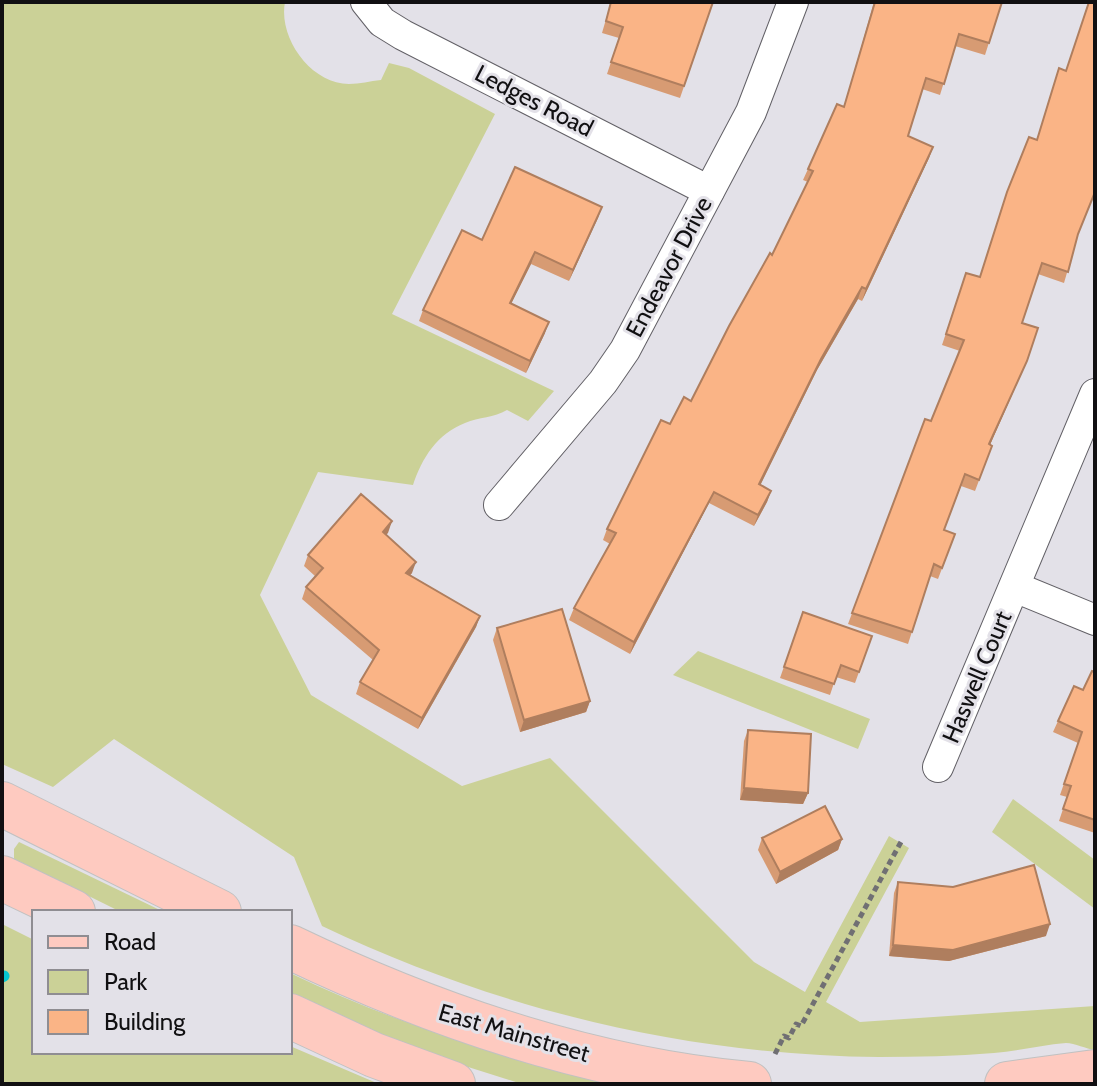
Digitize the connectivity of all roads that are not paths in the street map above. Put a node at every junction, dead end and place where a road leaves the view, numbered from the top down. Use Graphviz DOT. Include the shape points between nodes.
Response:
graph roads {
  1 [pos="366,2"];
  2 [pos="793,2"];
  3 [pos="709,191"];
  4 [pos="1095,394"];
  5 [pos="499,505"];
  6 [pos="1015,587"];
  7 [pos="1095,620"];
  8 [pos="938,767"];
  9 [pos="2,804"];
  10 [pos="17,885"];
  11 [pos="69,910"];
  12 [pos="215,910"];
  13 [pos="292,948"];
  14 [pos="292,1017"];
  15 [pos="762,1070"];
  16 [pos="1095,1072"];
  17 [pos="453,1084"];
  18 [pos="1007,1084"];
  1 -- 3 [label="street, Ledges Road" via="382,22 403,35"];
  2 -- 3 [label="street, Endeavor Drive" via="751,112"];
  3 -- 5 [label="street, Endeavor Drive" via="625,350"];
  4 -- 6 [label="street, Haswell Court"];
  6 -- 7 [label="street"];
  6 -- 8 [label="street, Haswell Court"];
  9 -- 12 [label="main road"];
  10 -- 11 [label="main road"];
  13 -- 15 [label="main road, East Mainstreet" via="385,992 505,1033 643,1067"];
  14 -- 17 [label="main road"];
  16 -- 18 [label="main road"];
}
